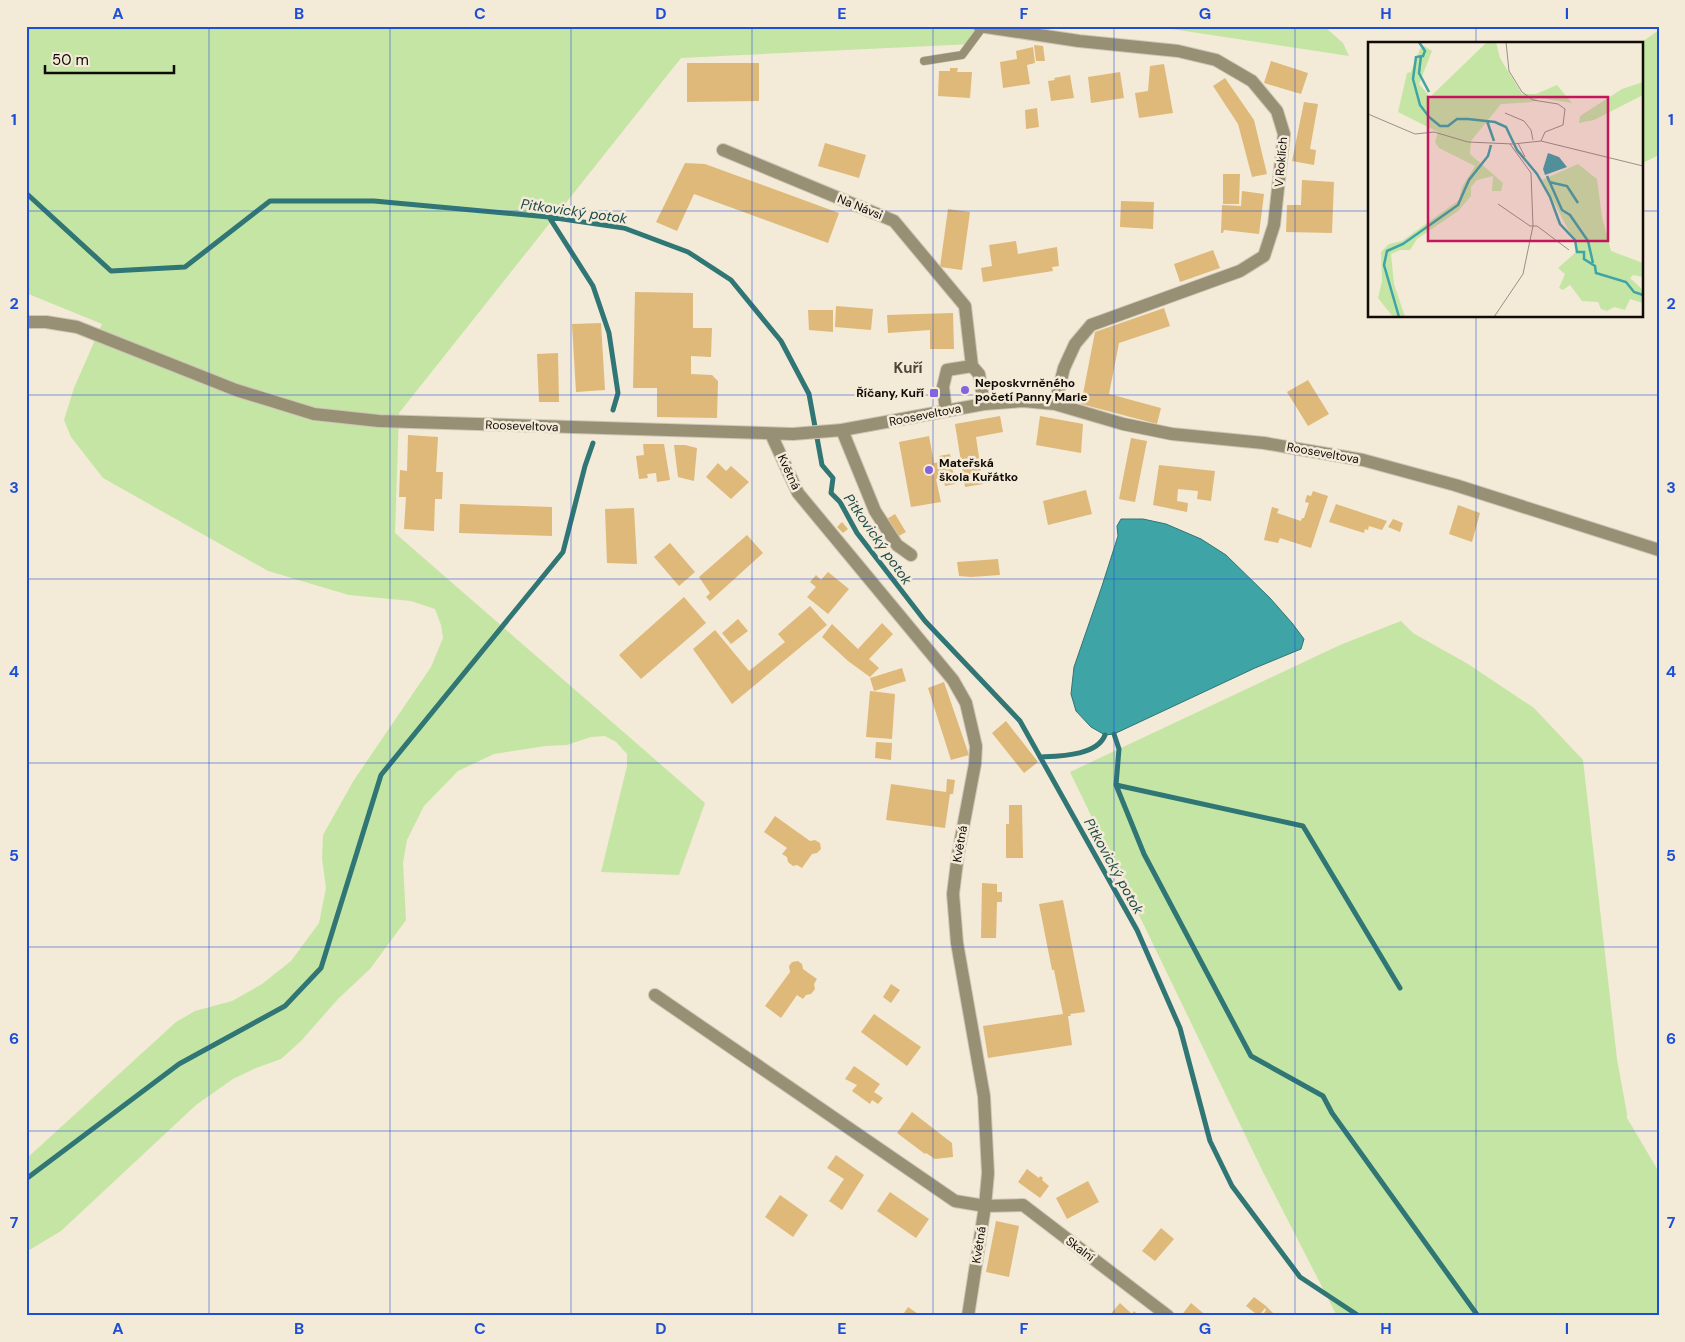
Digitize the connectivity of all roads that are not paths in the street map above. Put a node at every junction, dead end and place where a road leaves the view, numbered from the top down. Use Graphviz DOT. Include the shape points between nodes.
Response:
graph roads {
  1 [pos="980,27"];
  2 [pos="924,61"];
  3 [pos="723,150"];
  4 [pos="26,322"];
  5 [pos="972,366"];
  6 [pos="984,404"];
  7 [pos="1055,404"];
  8 [pos="946,411"];
  9 [pos="836,431"];
  10 [pos="771,434"];
  11 [pos="1659,550"];
  12 [pos="911,555"];
  13 [pos="655,995"];
  14 [pos="985,1206"];
  15 [pos="968,1316"];
  16 [pos="1168,1316"];
  1 -- 2 [label="lane" via="962,55"];
  1 -- 7 [label="street, V Roklích" via="1178,51 1216,60 1252,81 1277,111 1284,134 1274,225 1264,256 1240,271 1091,325 1075,344 1064,368"];
  3 -- 5 [label="street, Na Návsi" via="894,221 965,306"];
  4 -- 10 [label="street, Rooseveltova" via="62,324 91,332 236,390 314,414 379,421"];
  5 -- 6 [label="street, Na Návsi" via="979,374"];
  5 -- 8 [label="street" via="947,370 943,387"];
  6 -- 7 [label="street, Rooseveltova" via="1023,401"];
  6 -- 8 [label="street, Rooseveltova"];
  7 -- 11 [label="street, Rooseveltova" via="1172,434 1264,443 1363,460 1455,485"];
  8 -- 9 [label="street, Rooseveltova"];
  9 -- 10 [label="street, Rooseveltova"];
  9 -- 12 [label="street" via="875,511 897,545"];
  10 -- 14 [label="street, Květná" via="798,494 953,680 968,710 976,746 975,764 953,894 957,943 984,1096 988,1173"];
  13 -- 14 [label="street, Skalní" via="955,1201"];
  14 -- 15 [label="street, Květná"];
  14 -- 16 [label="street, Skalní" via="1022,1206"];
}
